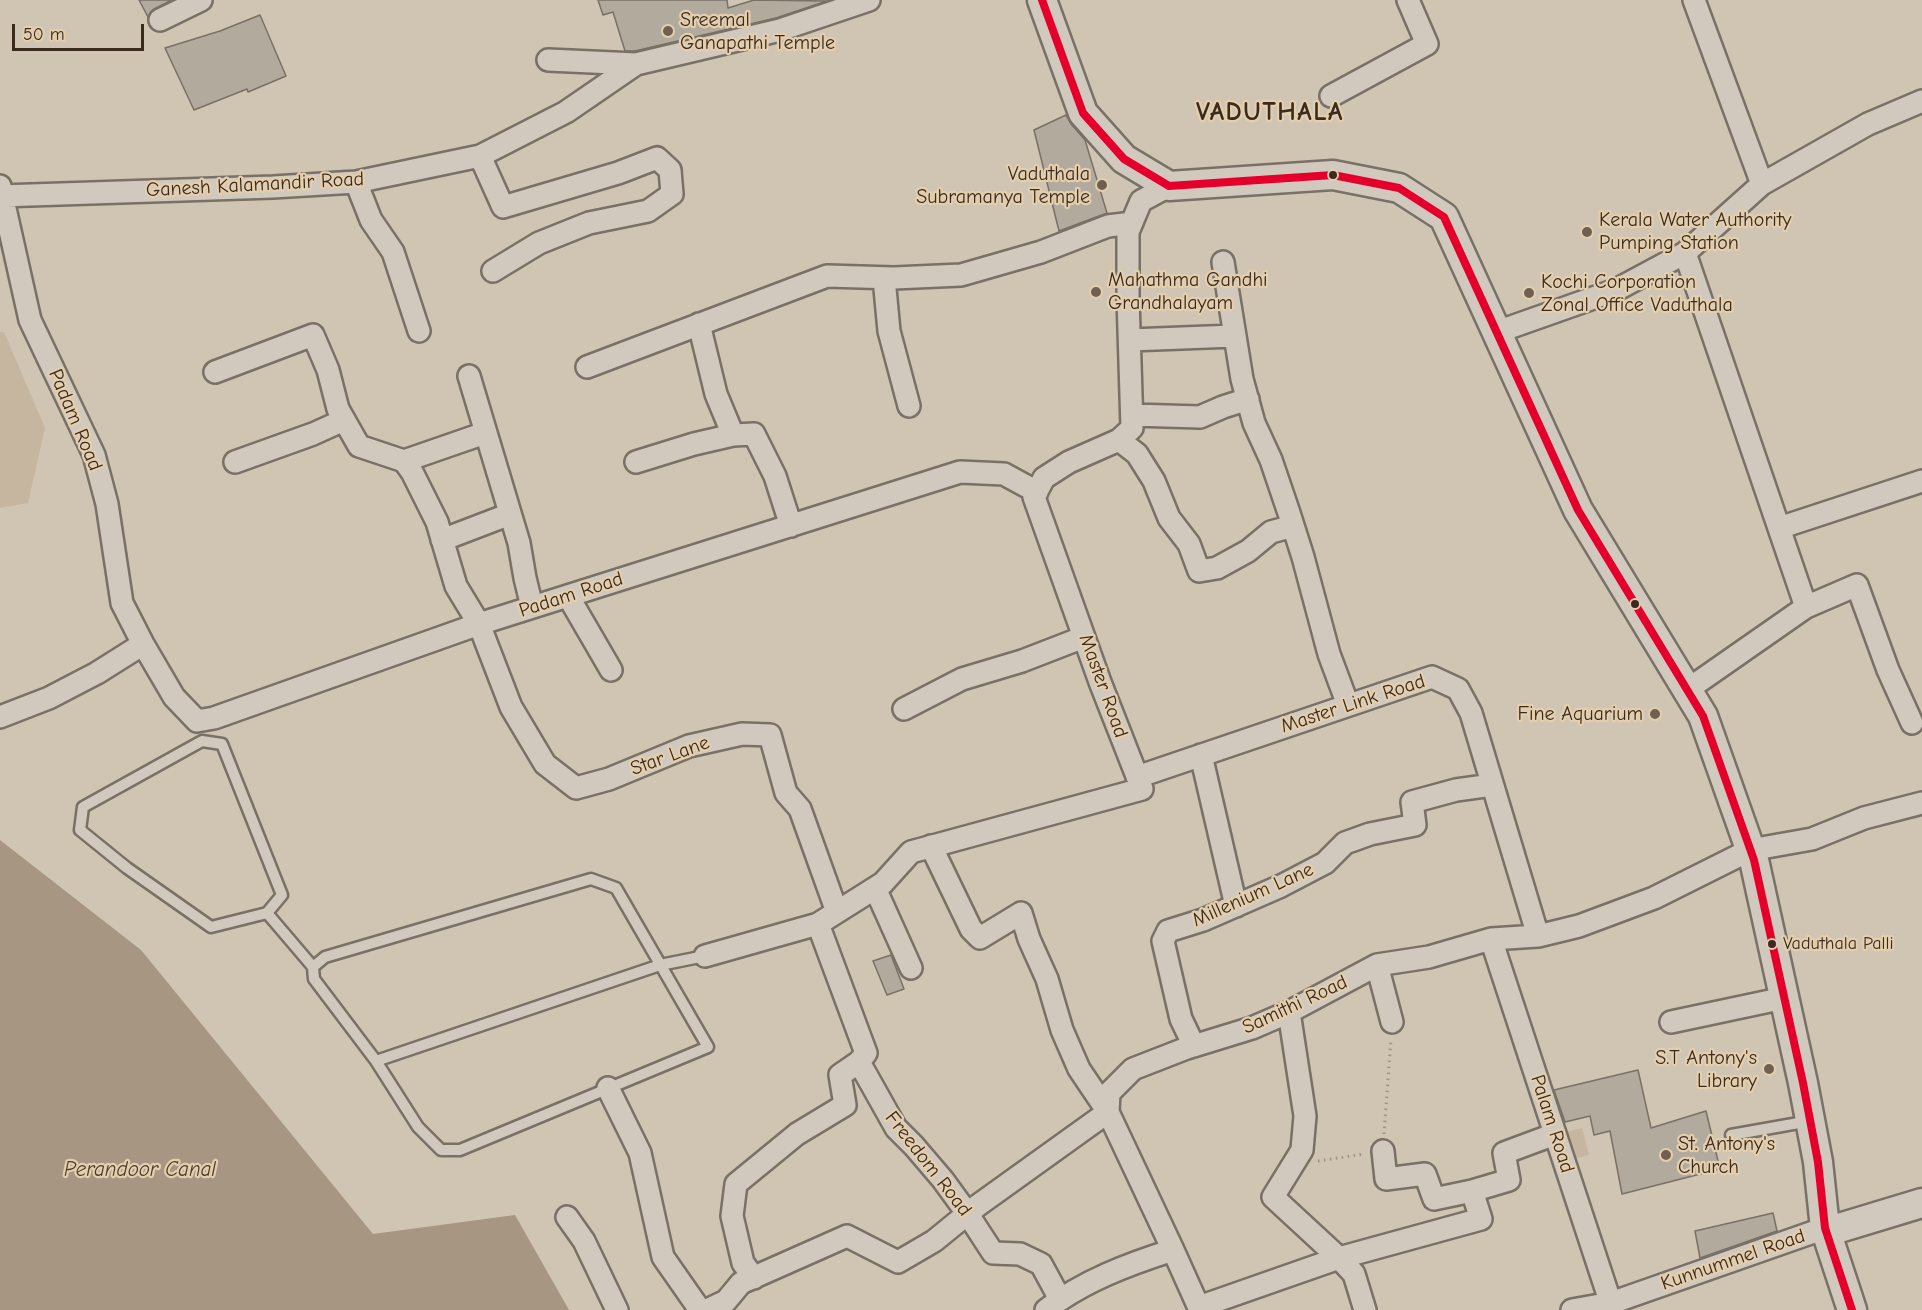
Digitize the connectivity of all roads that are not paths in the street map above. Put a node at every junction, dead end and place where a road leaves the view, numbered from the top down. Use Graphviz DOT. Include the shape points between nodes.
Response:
graph roads {
  1 [pos="201,0"];
  2 [pos="869,0"];
  3 [pos="1042,0"];
  4 [pos="1408,0"];
  5 [pos="1694,0"];
  6 [pos="160,20"];
  7 [pos="548,60"];
  8 [pos="636,64"];
  9 [pos="1331,96"];
  10 [pos="1922,101"];
  11 [pos="480,156"];
  12 [pos="356,182"];
  13 [pos="1762,184"];
  14 [pos="1169,186"];
  15 [pos="1,192"];
  16 [pos="1132,223"];
  17 [pos="1685,253"];
  18 [pos="1223,262"];
  19 [pos="493,272"];
  20 [pos="884,278"];
  21 [pos="699,324"];
  22 [pos="419,331"];
  23 [pos="1497,332"];
  24 [pos="1234,336"];
  25 [pos="1130,340"];
  26 [pos="586,368"];
  27 [pos="215,372"];
  28 [pos="469,376"];
  29 [pos="1248,399"];
  30 [pos="909,406"];
  31 [pos="1132,415"];
  32 [pos="344,420"];
  33 [pos="485,433"];
  34 [pos="733,435"];
  35 [pos="1119,440"];
  36 [pos="404,461"];
  37 [pos="235,462"];
  38 [pos="636,462"];
  39 [pos="1922,481"];
  40 [pos="1037,492"];
  41 [pos="510,514"];
  42 [pos="1293,525"];
  43 [pos="791,526"];
  44 [pos="1779,528"];
  45 [pos="442,540"];
  46 [pos="568,596"];
  47 [pos="532,607"];
  48 [pos="1806,607"];
  49 [pos="479,624"];
  50 [pos="1084,638"];
  51 [pos="143,644"];
  52 [pos="611,670"];
  53 [pos="1687,690"];
  54 [pos="1348,705"];
  55 [pos="904,709"];
  56 [pos="0,717"];
  57 [pos="1912,723"];
  58 [pos="1201,755"];
  59 [pos="1137,777"];
  60 [pos="1492,784"];
  61 [pos="1922,803"];
  62 [pos="931,846"];
  63 [pos="1750,850"];
  64 [pos="875,888"];
  65 [pos="1236,906"];
  66 [pos="837,912"];
  67 [pos="267,914"];
  68 [pos="818,924"];
  69 [pos="1538,936"];
  70 [pos="1491,939"];
  71 [pos="705,956"];
  72 [pos="660,965"];
  73 [pos="1377,965"];
  74 [pos="313,967"];
  75 [pos="911,968"];
  76 [pos="1784,998"];
  77 [pos="1289,1012"];
  78 [pos="1392,1022"];
  79 [pos="1671,1022"];
  80 [pos="1194,1046"];
  81 [pos="376,1061"];
  82 [pos="859,1062"];
  83 [pos="608,1088"];
  84 [pos="1108,1112"];
  85 [pos="1810,1121"];
  86 [pos="1555,1134"];
  87 [pos="1731,1135"];
  88 [pos="1383,1151"];
  89 [pos="1472,1191"];
  90 [pos="1922,1203"];
  91 [pos="967,1214"];
  92 [pos="567,1217"];
  93 [pos="1826,1230"];
  94 [pos="1173,1250"];
  95 [pos="1339,1258"];
  96 [pos="754,1278"];
  97 [pos="1053,1304"];
  98 [pos="1612,1306"];
  99 [pos="1200,1308"];
  100 [pos="617,1310"];
  101 [pos="700,1310"];
  102 [pos="707,1310"];
  103 [pos="1365,1310"];
  104 [pos="1572,1310"];
  105 [pos="1852,1310"];
  1 -- 6 [label="street"];
  2 -- 8 [label="street, Ganesh Kalamandir Road" via="780,30"];
  3 -- 14 [label="main road" via="1083,113 1124,159"];
  4 -- 9 [label="street" via="1427,44"];
  5 -- 13 [label="street"];
  7 -- 8 [label="street"];
  8 -- 11 [label="street, Ganesh Kalamandir Road" via="566,112"];
  10 -- 13 [label="street" via="1868,124"];
  11 -- 12 [label="street, Ganesh Kalamandir Road"];
  11 -- 19 [label="street" via="503,207 657,158 670,170 672,194 648,211 589,224 549,239"];
  12 -- 15 [label="street, Ganesh Kalamandir Road"];
  12 -- 22 [label="street" via="371,220 393,252"];
  13 -- 17 [label="street"];
  14 -- 16 [label="street" via="1142,201"];
  14 -- 23 [label="main road" via="1333,175 1399,188 1444,217"];
  15 -- 51 [label="street, Padam Road" via="30,320 94,455 107,504 122,603"];
  16 -- 20 [label="street" via="1108,226 1041,252 961,275"];
  16 -- 25 [label="street" via="1128,232"];
  17 -- 23 [label="street" via="1616,290"];
  17 -- 44 [label="street"];
  18 -- 24 [label="street"];
  20 -- 21 [label="street" via="827,276"];
  20 -- 30 [label="street" via="889,331"];
  21 -- 26 [label="street"];
  21 -- 34 [label="street" via="716,394"];
  23 -- 53 [label="main road" via="1578,510"];
  24 -- 25 [label="street"];
  24 -- 29 [label="street"];
  25 -- 31 [label="street"];
  27 -- 32 [label="street" via="313,336"];
  28 -- 33 [label="street"];
  29 -- 31 [label="street" via="1200,417"];
  29 -- 42 [label="street"];
  31 -- 35 [label="street" via="1132,428"];
  32 -- 36 [label="street" via="359,446"];
  32 -- 37 [label="street"];
  33 -- 36 [label="street"];
  33 -- 41 [label="street"];
  34 -- 38 [label="street"];
  34 -- 43 [label="street" via="754,434 775,476"];
  35 -- 40 [label="street" via="1069,462 1044,478"];
  35 -- 42 [label="street" via="1137,454 1154,481 1169,518 1189,544 1199,571 1217,568 1271,532"];
  36 -- 45 [label="street" via="437,522"];
  39 -- 44 [label="street"];
  40 -- 43 [label="street, Padam Road" via="1004,474 960,472"];
  40 -- 50 [label="street, Master Road" via="1034,497"];
  41 -- 45 [label="street"];
  41 -- 47 [label="street"];
  42 -- 54 [label="street" via="1329,654"];
  43 -- 46 [label="street, Padam Road"];
  44 -- 48 [label="street"];
  45 -- 49 [label="street" via="456,586"];
  46 -- 47 [label="street, Padam Road"];
  46 -- 52 [label="street"];
  47 -- 49 [label="street, Padam Road"];
  48 -- 53 [label="street"];
  48 -- 57 [label="street" via="1857,585"];
  49 -- 51 [label="street, Padam Road" via="197,721 174,697"];
  49 -- 66 [label="street, Star Lane" via="511,707 545,764 576,788 609,779 689,746 742,734 770,735 786,793 800,809"];
  50 -- 55 [label="street" via="962,679"];
  50 -- 59 [label="street, Master Road"];
  51 -- 56 [label="street" via="49,698"];
  53 -- 63 [label="main road" via="1703,716"];
  54 -- 58 [label="street, Master Link Road"];
  54 -- 60 [label="street, Master Link Road" via="1432,677 1458,689 1471,713"];
  58 -- 59 [label="street, Master Link Road"];
  58 -- 65 [label="street"];
  59 -- 62 [label="street" via="1142,789"];
  60 -- 65 [label="street, Millenium Lane" via="1412,802 1415,825 1345,843 1325,863"];
  60 -- 69 [label="street, Master Link Road"];
  61 -- 63 [label="street, Samithi Road" via="1864,818 1812,839"];
  62 -- 64 [label="street" via="911,852"];
  62 -- 84 [label="street" via="971,929 980,938 1021,913 1062,1030"];
  63 -- 69 [label="street, Samithi Road" via="1654,898 1579,926"];
  63 -- 76 [label="main road"];
  64 -- 66 [label="street"];
  64 -- 75 [label="street"];
  65 -- 80 [label="street, Millenium Lane" via="1168,931 1163,941 1181,1019"];
  66 -- 68 [label="street"];
  67 -- 67 [label="lane" via="212,927 80,831 83,807 202,741 222,744 282,895"];
  67 -- 74 [label="lane"];
  68 -- 71 [label="street"];
  68 -- 82 [label="street, Freedom Road" via="866,1053"];
  69 -- 70 [label="street, Samithi Road"];
  70 -- 73 [label="street, Samithi Road" via="1429,957"];
  70 -- 86 [label="street, Palam Road"];
  71 -- 72 [label="lane"];
  72 -- 74 [label="lane" via="616,888 591,879 325,957"];
  72 -- 81 [label="lane"];
  72 -- 83 [label="lane" via="708,1047"];
  73 -- 77 [label="street, Samithi Road"];
  73 -- 78 [label="street"];
  74 -- 81 [label="lane" via="314,979"];
  76 -- 79 [label="street"];
  76 -- 85 [label="main road"];
  77 -- 80 [label="street, Samithi Road"];
  77 -- 95 [label="street" via="1305,1116 1302,1150 1273,1197"];
  80 -- 84 [label="street, Samithi Road" via="1133,1069 1109,1093"];
  81 -- 83 [label="lane" via="418,1127 441,1150 460,1150"];
  82 -- 91 [label="street, Freedom Road" via="896,1128"];
  82 -- 96 [label="street" via="840,1075 845,1106 797,1134 736,1184 732,1216 743,1263"];
  83 -- 101 [label="street" via="640,1153 663,1257"];
  84 -- 91 [label="street"];
  84 -- 94 [label="street"];
  85 -- 87 [label="lane"];
  85 -- 93 [label="main road"];
  86 -- 89 [label="street" via="1504,1153 1509,1180"];
  86 -- 98 [label="street, Palam Road"];
  88 -- 89 [label="street" via="1386,1179 1425,1174 1434,1199"];
  89 -- 95 [label="street" via="1481,1219"];
  90 -- 93 [label="main road"];
  91 -- 96 [label="street" via="934,1241 898,1262 847,1236"];
  91 -- 97 [label="street, Freedom Road" via="993,1253 1020,1254 1041,1264"];
  92 -- 100 [label="street" via="584,1241"];
  93 -- 98 [label="street, Kunnummel Road"];
  93 -- 105 [label="main road"];
  94 -- 97 [label="street" via="1128,1264"];
  94 -- 99 [label="street"];
  95 -- 99 [label="street"];
  95 -- 103 [label="street" via="1354,1274"];
  96 -- 102 [label="street" via="741,1283 726,1300"];
  98 -- 104 [label="street, Kunnummel Road"];
}
